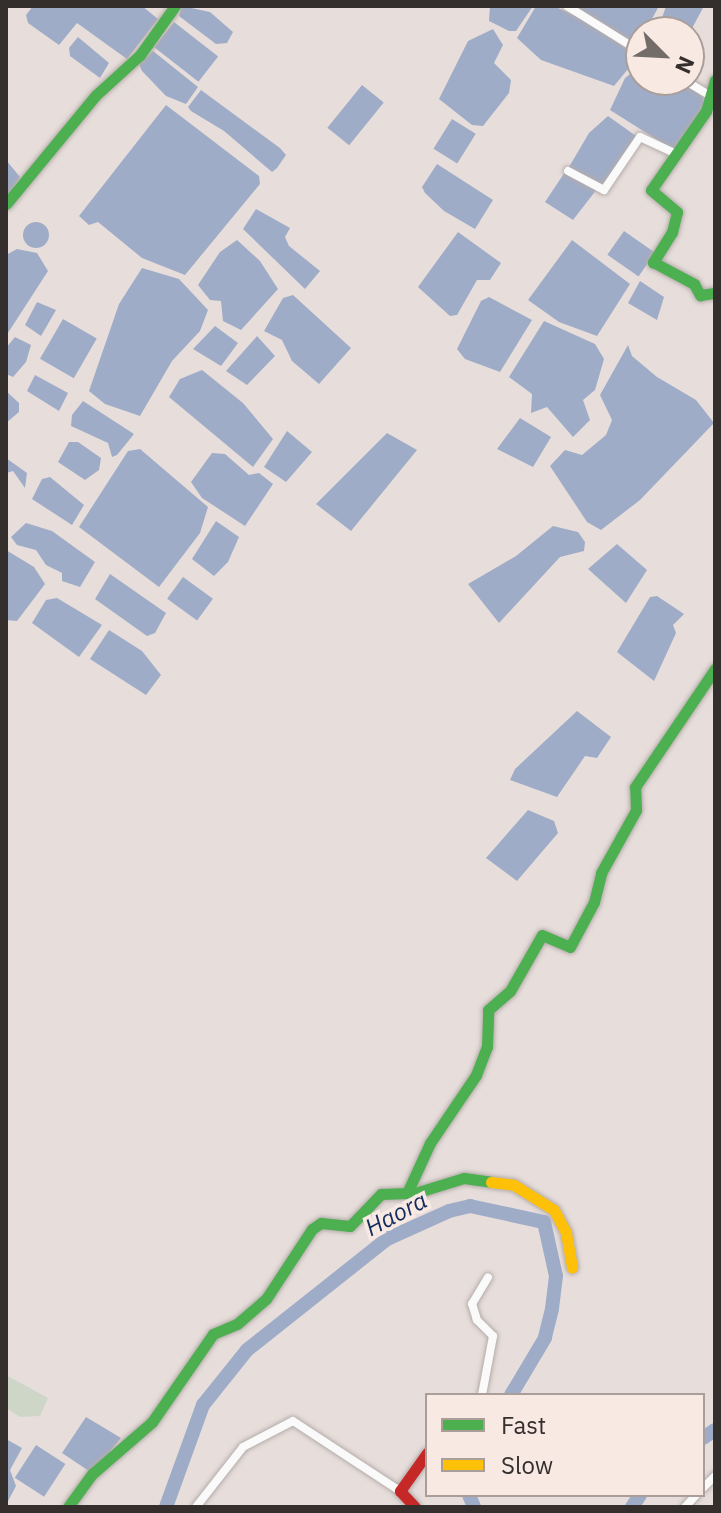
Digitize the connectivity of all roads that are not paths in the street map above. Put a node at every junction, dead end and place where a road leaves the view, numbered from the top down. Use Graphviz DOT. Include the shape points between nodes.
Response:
graph roads {
  1 [pos="175,6"];
  2 [pos="567,6"];
  3 [pos="625,42"];
  4 [pos="715,80"];
  5 [pos="707,94"];
  6 [pos="676,154"];
  7 [pos="568,171"];
  8 [pos="6,204"];
  9 [pos="715,293"];
  10 [pos="715,669"];
  11 [pos="407,1193"];
  12 [pos="572,1267"];
  13 [pos="488,1277"];
  14 [pos="482,1393"];
  15 [pos="425,1456"];
  16 [pos="400,1491"];
  17 [pos="68,1507"];
  18 [pos="196,1507"];
  19 [pos="415,1507"];
  1 -- 8 [label="street" via="140,55 96,95 48,160 30,169"];
  2 -- 3 [label="street"];
  4 -- 5 [label="street"];
  5 -- 6 [label="street" via="706,111"];
  6 -- 7 [label="street" via="640,137 604,190"];
  6 -- 9 [label="street" via="651,190 677,212 672,232 653,262 694,284 700,295"];
  10 -- 11 [label="street" via="635,787 636,810 601,873 594,902 570,947 542,935 510,991 488,1010 487,1047 476,1075 430,1143"];
  11 -- 12 [label="street" via="464,1178 514,1185 554,1210 566,1233"];
  11 -- 17 [label="street" via="381,1194 350,1226 321,1223 312,1229 266,1299 237,1324 213,1334 152,1422 92,1474"];
  13 -- 14 [label="street" via="472,1304 477,1320 493,1336"];
  15 -- 16 [label="street"];
  16 -- 18 [label="street" via="293,1421 243,1447"];
  16 -- 19 [label="street"];
}
